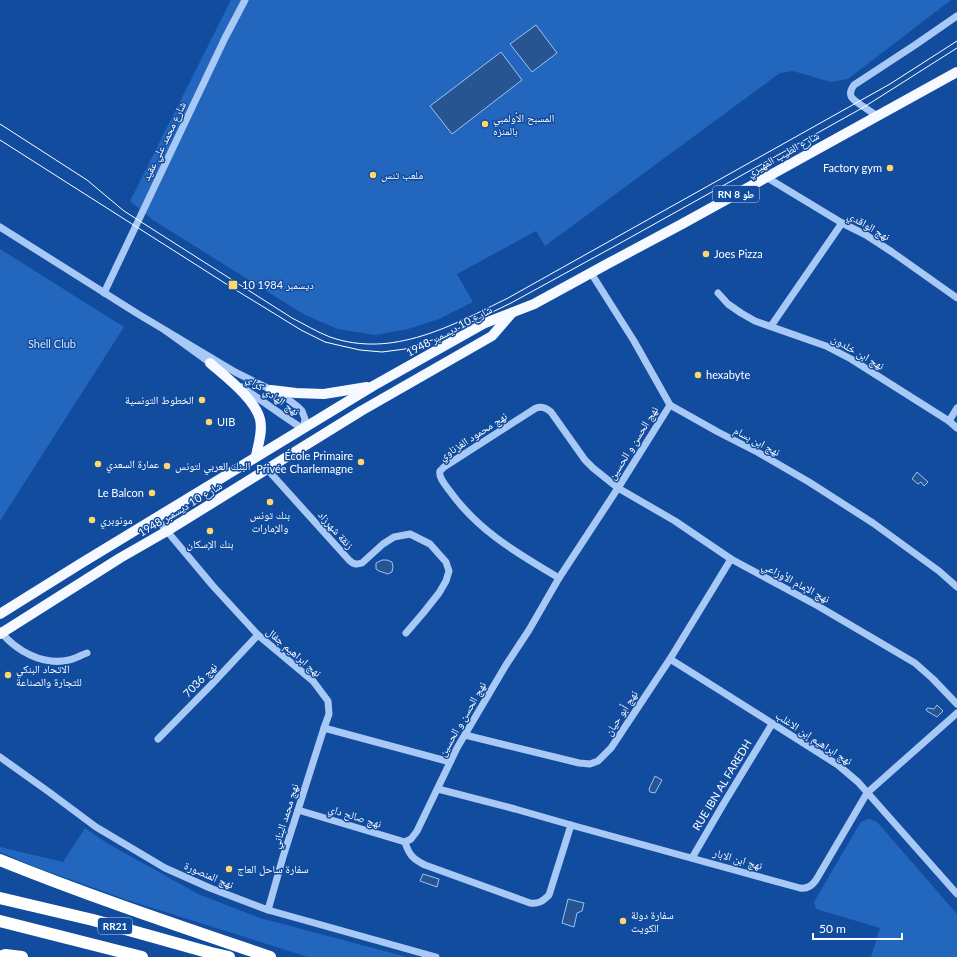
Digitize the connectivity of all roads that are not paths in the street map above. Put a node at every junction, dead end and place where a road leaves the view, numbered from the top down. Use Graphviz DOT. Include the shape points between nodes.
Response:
graph roads {
  1 [pos="245,0"];
  2 [pos="957,16"];
  3 [pos="957,72"];
  4 [pos="877,116"];
  5 [pos="766,177"];
  6 [pos="842,224"];
  7 [pos="0,227"];
  8 [pos="591,273"];
  9 [pos="104,293"];
  10 [pos="718,293"];
  11 [pos="957,298"];
  12 [pos="514,312"];
  13 [pos="771,326"];
  14 [pos="166,331"];
  15 [pos="210,363"];
  16 [pos="373,386"];
  17 [pos="271,390"];
  18 [pos="670,405"];
  19 [pos="957,408"];
  20 [pos="949,421"];
  21 [pos="957,428"];
  22 [pos="303,429"];
  23 [pos="318,438"];
  24 [pos="299,450"];
  25 [pos="256,456"];
  26 [pos="267,469"];
  27 [pos="618,488"];
  28 [pos="156,518"];
  29 [pos="167,531"];
  30 [pos="731,560"];
  31 [pos="559,578"];
  32 [pos="957,587"];
  33 [pos="0,614"];
  34 [pos="0,633"];
  35 [pos="406,633"];
  36 [pos="258,635"];
  37 [pos="87,653"];
  38 [pos="670,660"];
  39 [pos="957,704"];
  40 [pos="957,713"];
  41 [pos="772,724"];
  42 [pos="324,728"];
  43 [pos="465,735"];
  44 [pos="158,739"];
  45 [pos="0,757"];
  46 [pos="450,762"];
  47 [pos="438,789"];
  48 [pos="867,793"];
  49 [pos="298,810"];
  50 [pos="571,825"];
  51 [pos="405,842"];
  52 [pos="692,858"];
  53 [pos="0,860"];
  54 [pos="957,894"];
  55 [pos="0,898"];
  56 [pos="268,910"];
  57 [pos="0,921"];
  58 [pos="0,957"];
  59 [pos="22,957"];
  60 [pos="142,957"];
  61 [pos="228,957"];
  62 [pos="270,957"];
  63 [pos="436,957"];
  1 -- 9 [label="street, شارع محمد علي عقيد"];
  2 -- 4 [label="street" via="854,85 850,94 853,100"];
  3 -- 4 [label="main road, شارع الطيب المهيري / RN 8 طو"];
  4 -- 5 [label="main road, شارع الطيب المهيري / RN 8 طو"];
  5 -- 6 [label="street, نهج الواقدي"];
  5 -- 8 [label="main road, شارع الطيب المهيري / RN 8 طو"];
  6 -- 11 [label="street, نهج الواقدي" via="866,235"];
  6 -- 13 [label="street"];
  7 -- 9 [label="street, نهج الهادي كراي"];
  8 -- 12 [label="main road, شارع الطيب المهيري / RN 8 طو"];
  8 -- 18 [label="street"];
  9 -- 14 [label="street, نهج الهادي كراي"];
  10 -- 13 [label="street, نهج ابن خلدون" via="741,313"];
  12 -- 16 [label="main road, شارع 10 ديسمبر 1948" via="485,323"];
  12 -- 23 [label="main road, شارع 10 ديسمبر 1948" via="492,336"];
  13 -- 20 [label="street, نهج ابن خلدون" via="826,346 851,359"];
  14 -- 15 [label="street, نهج الهادي كراي"];
  14 -- 17 [label="street, نهج الهادي كراي" via="234,372"];
  15 -- 22 [label="street, نهج الهادي كراي"];
  15 -- 25 [label="main road" via="253,405 260,419 261,430"];
  16 -- 17 [label="main road" via="324,394"];
  16 -- 22 [label="main road, شارع 10 ديسمبر 1948"];
  17 -- 22 [label="street, نهج الهادي كراي" via="298,407 305,419"];
  18 -- 27 [label="street, نهج الحسن و الحسين"];
  18 -- 32 [label="street, نهج ابن بسام" via="803,479 867,519"];
  19 -- 20 [label="street"];
  20 -- 21 [label="street, نهج ابن خلدون"];
  22 -- 23 [label="main road"];
  22 -- 24 [label="main road"];
  22 -- 25 [label="main road, شارع 10 ديسمبر 1948"];
  23 -- 24 [label="main road, شارع 10 ديسمبر 1948"];
  24 -- 26 [label="main road, شارع 10 ديسمبر 1948"];
  25 -- 28 [label="main road, شارع 10 ديسمبر 1948"];
  26 -- 29 [label="main road, شارع 10 ديسمبر 1948"];
  26 -- 35 [label="street, زنقة شهرزاد" via="353,564 362,563 394,537 410,534 430,544 446,562 450,571 446,581"];
  27 -- 30 [label="street, نهج الإمام الأوزاعي" via="675,521"];
  27 -- 31 [label="street, نهج الحسن و الحسين"];
  27 -- 31 [label="street, نهج محمود الغزناوي" via="585,460 550,412 540,406 440,471 441,477 459,504 480,526 512,550"];
  28 -- 29 [label="street, نهج ابراهيم جفال"];
  28 -- 33 [label="main road, شارع 10 ديسمبر 1948"];
  29 -- 34 [label="main road, شارع 10 ديسمبر 1948"];
  29 -- 36 [label="street, نهج ابراهيم جفال"];
  30 -- 38 [label="street, نهج أبو حيان"];
  30 -- 39 [label="street, نهج الإمام الأوزاعي" via="818,606 915,663"];
  31 -- 43 [label="street, نهج الحسن و الحسين"];
  34 -- 37 [label="street" via="26,653 40,659 69,660"];
  36 -- 42 [label="street, نهج ابراهيم جفال" via="313,681 328,702 329,714"];
  36 -- 44 [label="street, نهج 7036"];
  38 -- 41 [label="street, نهج ابراهيم إبن الاغلب"];
  38 -- 43 [label="street, نهج أبو حيان" via="611,748 598,761 590,764"];
  40 -- 48 [label="street, نهج ابن الابار"];
  41 -- 48 [label="street, نهج ابراهيم إبن الاغلب" via="838,765"];
  41 -- 52 [label="street, RUE IBN AL FAREDH"];
  42 -- 46 [label="street"];
  42 -- 49 [label="street, نهج محمد البناني"];
  43 -- 46 [label="street, نهج الحسن و الحسين"];
  45 -- 56 [label="street, نهج المنصورة" via="96,828 158,864 210,888"];
  46 -- 47 [label="street, نهج الحسن و الحسين"];
  47 -- 50 [label="street, نهج ابن الابار"];
  47 -- 51 [label="street, نهج الحسن و الحسين" via="417,831 412,839"];
  48 -- 52 [label="street, نهج ابن الابار" via="811,886 800,888"];
  48 -- 54 [label="street, نهج ابراهيم إبن الاغلب"];
  49 -- 51 [label="street, نهج صالح داي"];
  49 -- 56 [label="street, نهج محمد البناني"];
  50 -- 51 [label="street" via="548,894 541,902 535,904 414,860"];
  50 -- 52 [label="street, نهج ابن الابار"];
  53 -- 62 [label="highway" via="122,906"];
  55 -- 61 [label="highway, RR21"];
  56 -- 63 [label="street, نهج المنصورة"];
  57 -- 60 [label="highway, RR21"];
  58 -- 59 [label="highway"];
}
